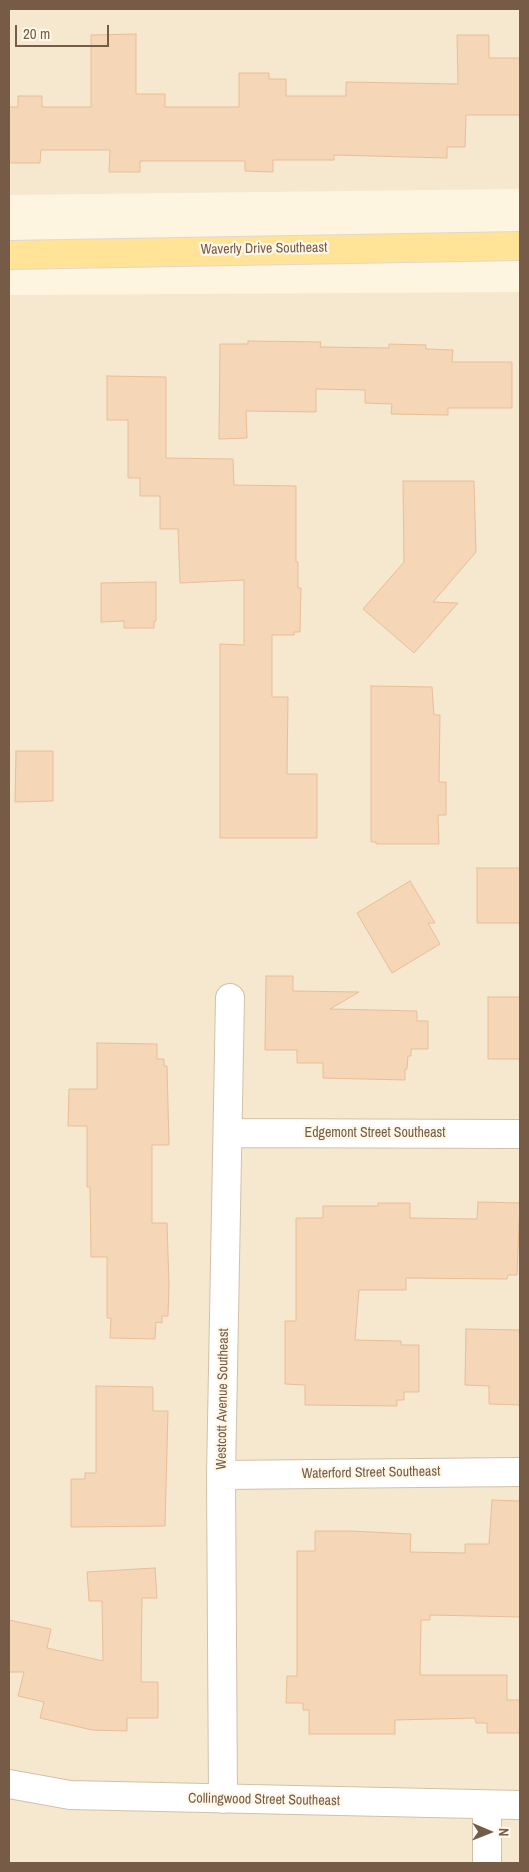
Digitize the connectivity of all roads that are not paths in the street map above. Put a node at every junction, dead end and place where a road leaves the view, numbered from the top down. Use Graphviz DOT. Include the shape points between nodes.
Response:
graph roads {
  1 [pos="520,246"];
  2 [pos="9,255"];
  3 [pos="230,998"];
  4 [pos="229,1133"];
  5 [pos="520,1134"];
  6 [pos="520,1472"];
  7 [pos="221,1475"];
  8 [pos="9,1784"];
  9 [pos="223,1799"];
  10 [pos="487,1805"];
  11 [pos="520,1805"];
  12 [pos="487,1863"];
  1 -- 2 [label="main road, Waverly Drive Southeast"];
  3 -- 4 [label="street, Westcott Avenue Southeast"];
  4 -- 5 [label="street, Edgemont Street Southeast"];
  4 -- 7 [label="street, Westcott Avenue Southeast"];
  6 -- 7 [label="street, Waterford Street Southeast"];
  7 -- 9 [label="street, Westcott Avenue Southeast"];
  8 -- 9 [label="street, Collingwood Street Southeast" via="70,1796"];
  9 -- 10 [label="street, Collingwood Street Southeast"];
  10 -- 11 [label="street, Collingwood Street Southeast"];
  10 -- 12 [label="street"];
}
